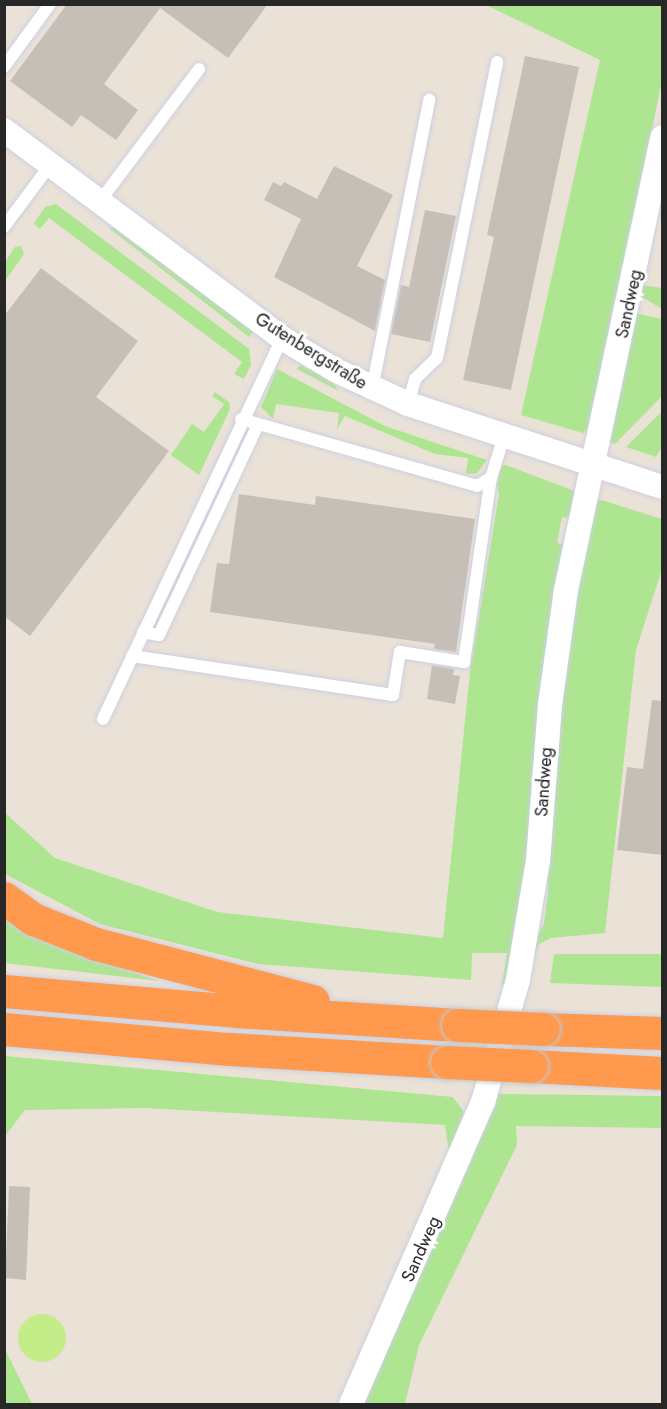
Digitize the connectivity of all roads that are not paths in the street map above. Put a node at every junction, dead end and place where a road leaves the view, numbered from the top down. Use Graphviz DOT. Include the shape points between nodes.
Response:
graph roads {
  1 [pos="50,4"];
  2 [pos="497,62"];
  3 [pos="4,67"];
  4 [pos="200,69"];
  5 [pos="429,100"];
  6 [pos="4,130"];
  7 [pos="663,137"];
  8 [pos="51,165"];
  9 [pos="100,201"];
  10 [pos="4,227"];
  11 [pos="282,338"];
  12 [pos="372,389"];
  13 [pos="408,404"];
  14 [pos="241,419"];
  15 [pos="258,425"];
  16 [pos="504,436"];
  17 [pos="592,465"];
  18 [pos="491,478"];
  19 [pos="663,487"];
  20 [pos="143,632"];
  21 [pos="132,656"];
  22 [pos="103,719"];
  23 [pos="4,898"];
  24 [pos="4,991"];
  25 [pos="399,1022"];
  26 [pos="4,1029"];
  27 [pos="663,1033"];
  28 [pos="663,1073"];
  29 [pos="351,1404"];
  1 -- 3 [label="lane"];
  2 -- 13 [label="lane" via="437,358 415,379"];
  4 -- 9 [label="lane"];
  5 -- 12 [label="lane"];
  6 -- 8 [label="street, Gutenbergstraße"];
  7 -- 17 [label="street, Sandweg"];
  8 -- 9 [label="street, Gutenbergstraße"];
  8 -- 10 [label="lane"];
  9 -- 11 [label="street, Gutenbergstraße"];
  11 -- 12 [label="street, Gutenbergstraße"];
  11 -- 14 [label="lane"];
  12 -- 13 [label="street, Gutenbergstraße"];
  13 -- 16 [label="street, Gutenbergstraße"];
  14 -- 15 [label="lane"];
  14 -- 20 [label="lane"];
  15 -- 18 [label="lane" via="455,482 477,486"];
  15 -- 20 [label="lane" via="159,635"];
  16 -- 17 [label="street, Gutenbergstraße"];
  16 -- 18 [label="lane"];
  17 -- 19 [label="street, Gutenbergstraße"];
  17 -- 29 [label="street, Sandweg" via="558,638 538,861 518,980 483,1102"];
  18 -- 21 [label="lane" via="464,662 400,652 393,695"];
  20 -- 21 [label="lane"];
  21 -- 22 [label="lane"];
  23 -- 25 [label="highway" via="33,919 96,944"];
  24 -- 25 [label="highway"];
  25 -- 27 [label="highway, bridge"];
  26 -- 28 [label="highway, bridge" via="240,1050"];
}
